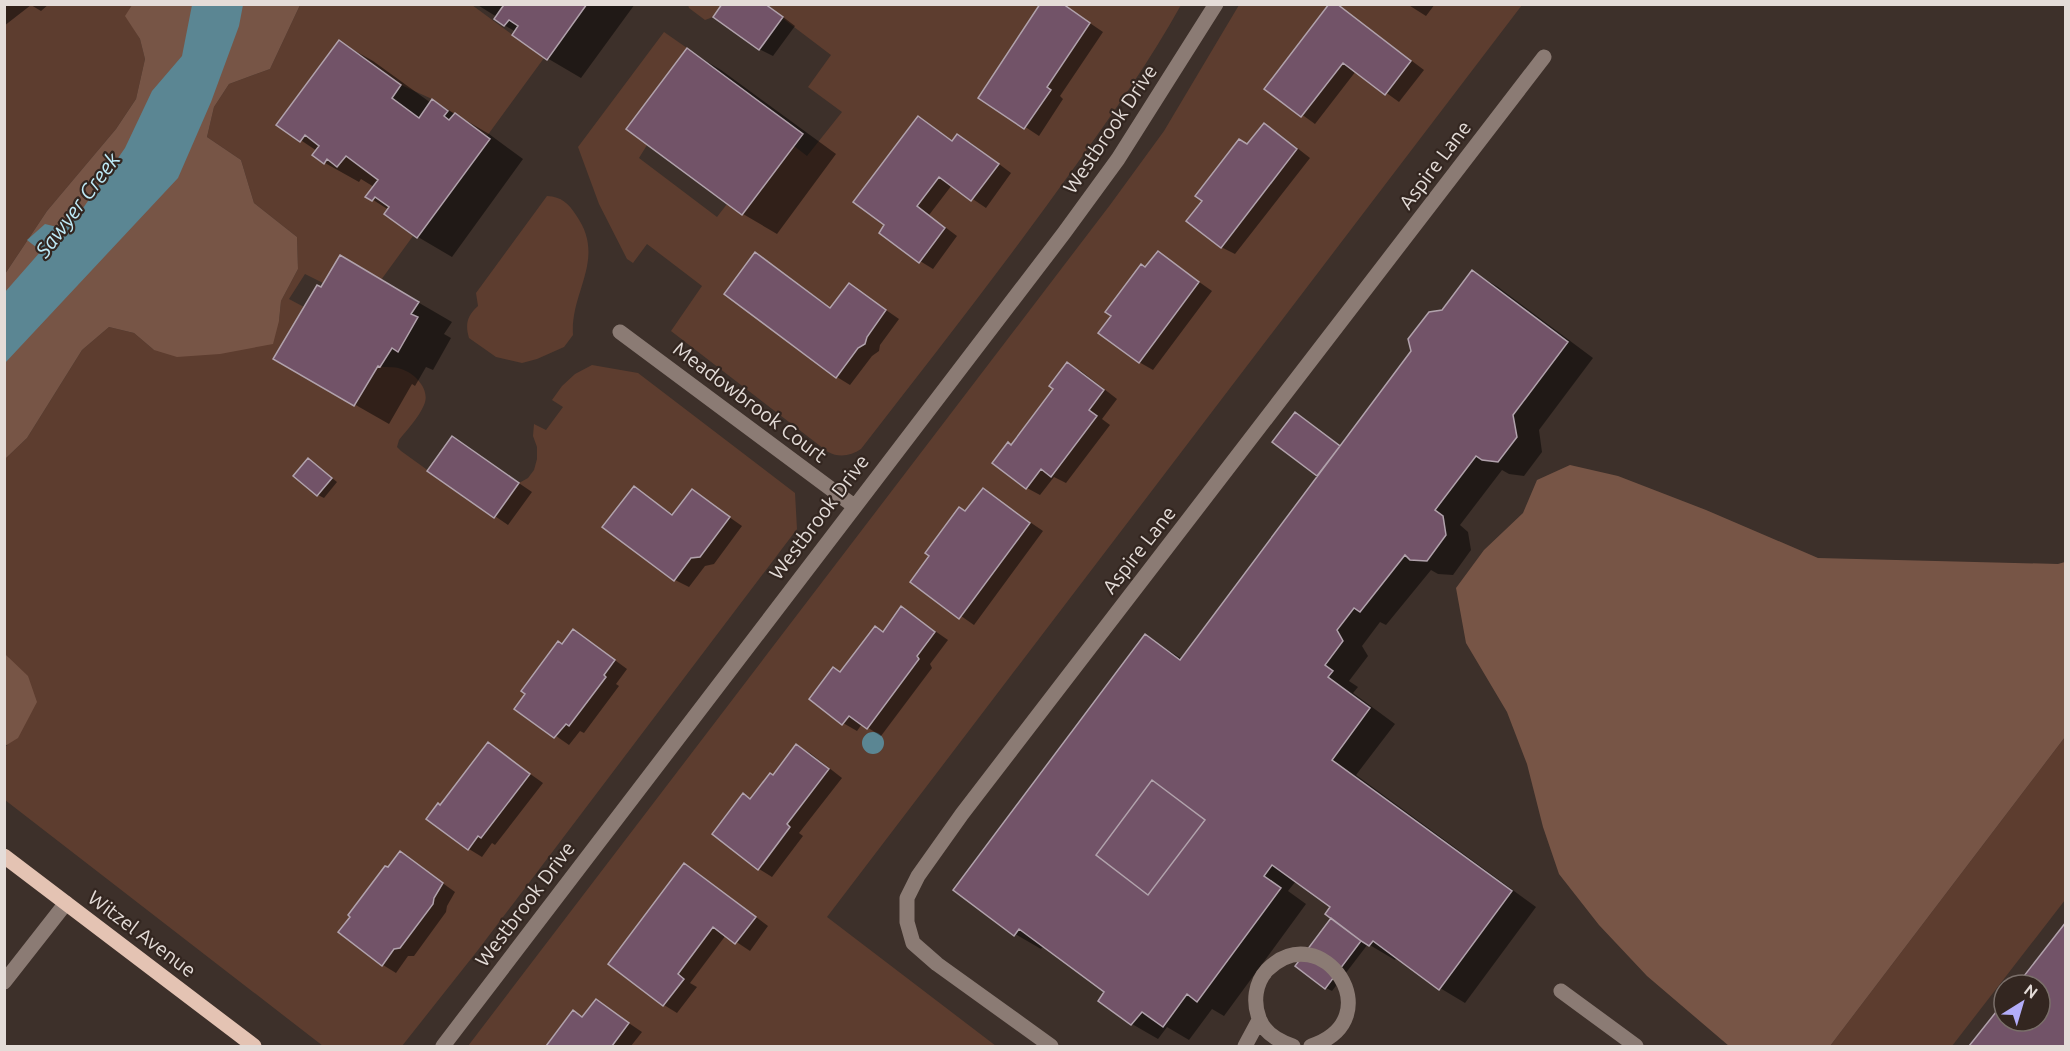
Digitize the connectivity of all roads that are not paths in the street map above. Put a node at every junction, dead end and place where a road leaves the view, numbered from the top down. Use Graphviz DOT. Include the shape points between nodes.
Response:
graph roads {
  1 [pos="1216,4"];
  2 [pos="1544,57"];
  3 [pos="620,332"];
  4 [pos="854,506"];
  5 [pos="4,856"];
  6 [pos="66,903"];
  7 [pos="4,982"];
  8 [pos="1561,992"];
  9 [pos="1259,1020"];
  10 [pos="254,1047"];
  11 [pos="443,1047"];
  12 [pos="1051,1047"];
  13 [pos="1245,1047"];
  14 [pos="1293,1047"];
  15 [pos="1311,1047"];
  16 [pos="1636,1047"];
  1 -- 4 [label="street, Westbrook Drive" via="1118,159"];
  2 -- 12 [label="street, Aspire Lane" via="962,814 906,898 913,943"];
  3 -- 4 [label="street, Meadowbrook Court"];
  4 -- 11 [label="street, Westbrook Drive"];
  5 -- 6 [label="main road, Witzel Avenue"];
  6 -- 7 [label="street"];
  6 -- 10 [label="main road, Witzel Avenue"];
  8 -- 16 [label="street"];
  9 -- 13 [label="street"];
  9 -- 14 [label="street" via="1269,1034"];
  9 -- 15 [label="street" via="1255,1005 1257,989 1263,974 1275,962 1306,954 1321,958 1344,981 1348,1009 1334,1034"];
}
